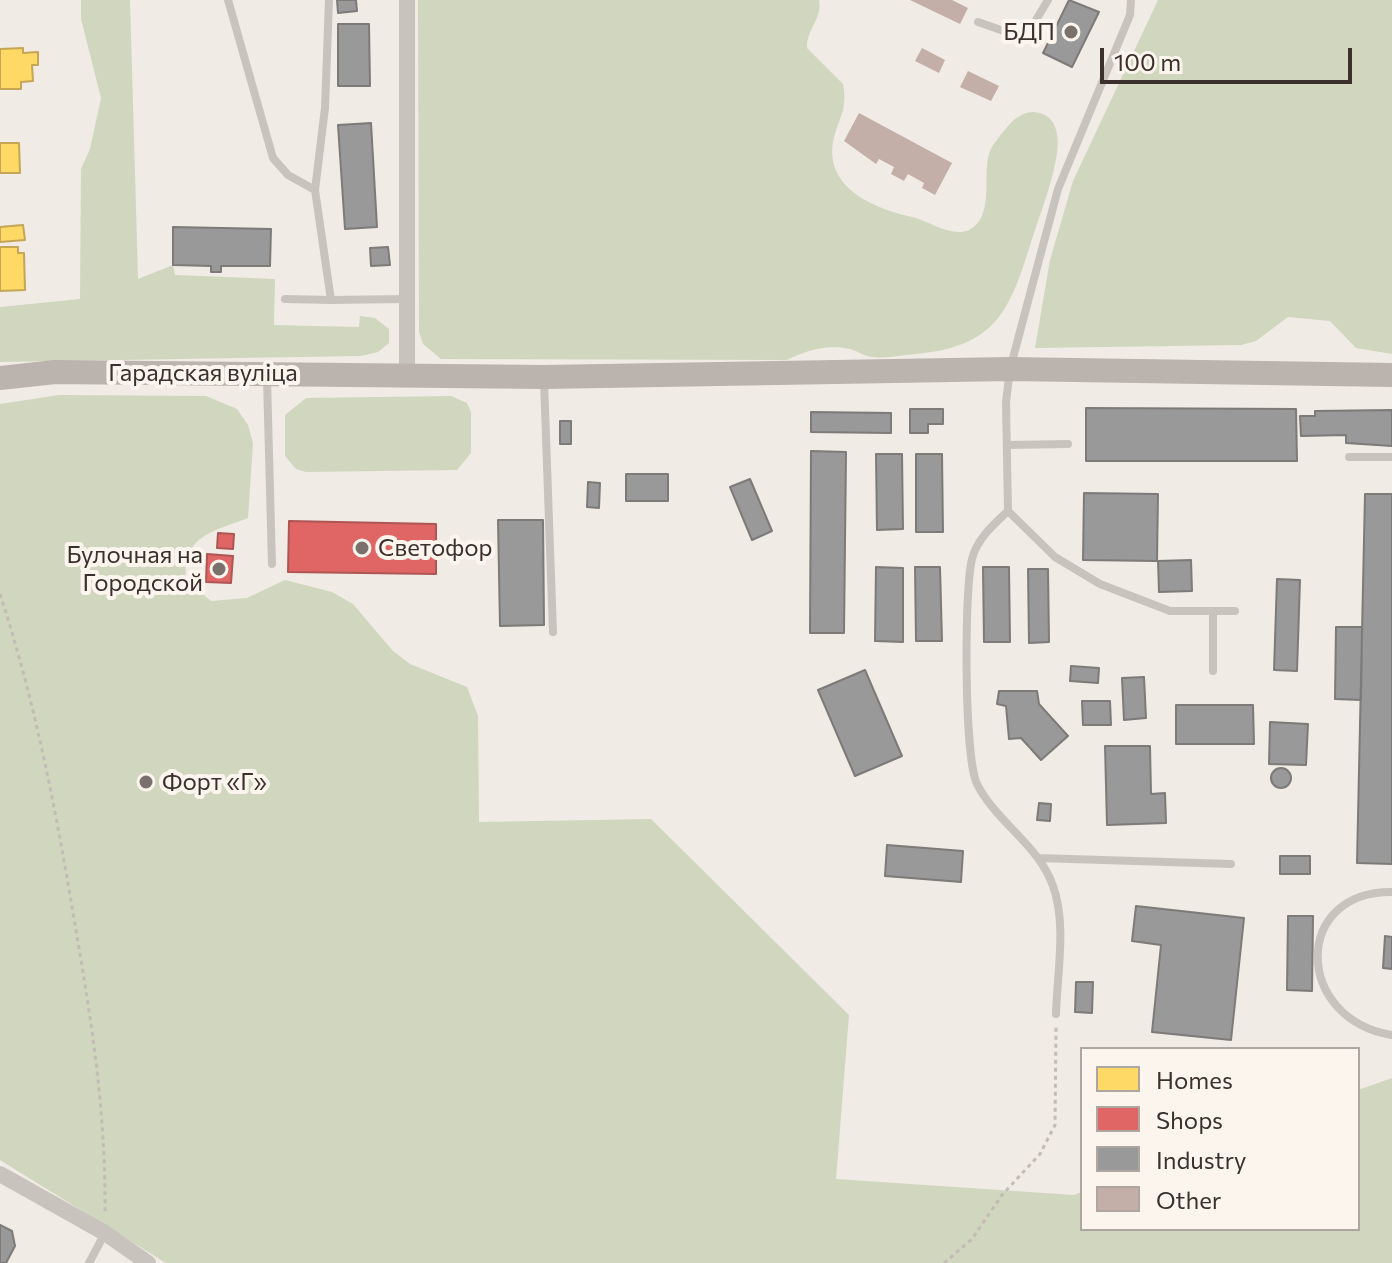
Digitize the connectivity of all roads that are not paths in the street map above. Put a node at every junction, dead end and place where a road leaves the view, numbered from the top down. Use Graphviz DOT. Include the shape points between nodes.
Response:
graph roads {
  1 [pos="228,0"];
  2 [pos="329,0"];
  3 [pos="407,0"];
  4 [pos="1048,0"];
  5 [pos="1131,0"];
  6 [pos="978,22"];
  7 [pos="315,190"];
  8 [pos="285,299"];
  9 [pos="405,299"];
  10 [pos="331,300"];
  11 [pos="1010,369"];
  12 [pos="407,373"];
  13 [pos="267,374"];
  14 [pos="1392,375"];
  15 [pos="544,377"];
  16 [pos="0,378"];
  17 [pos="1068,444"];
  18 [pos="1007,445"];
  19 [pos="1349,457"];
  20 [pos="1392,457"];
  21 [pos="1008,511"];
  22 [pos="272,564"];
  23 [pos="1235,611"];
  24 [pos="1213,612"];
  25 [pos="553,632"];
  26 [pos="1213,671"];
  27 [pos="1038,858"];
  28 [pos="1231,864"];
  29 [pos="1392,892"];
  30 [pos="1056,1014"];
  31 [pos="1392,1035"];
  32 [pos="0,1174"];
  33 [pos="105,1233"];
  34 [pos="89,1263"];
  35 [pos="148,1263"];
  1 -- 7 [label="lane" via="273,158 288,175"];
  2 -- 7 [label="lane"];
  3 -- 9 [label="street"];
  4 -- 6 [label="lane" via="1033,25 1015,35"];
  5 -- 11 [label="lane" via="1130,15 1058,189"];
  7 -- 10 [label="lane"];
  8 -- 10 [label="lane"];
  9 -- 10 [label="lane"];
  9 -- 12 [label="street"];
  11 -- 14 [label="main road, Гарадская вуліца"];
  11 -- 15 [label="main road, Гарадская вуліца"];
  11 -- 18 [label="lane"];
  12 -- 13 [label="main road, Гарадская вуліца"];
  12 -- 15 [label="main road, Гарадская вуліца"];
  13 -- 16 [label="main road, Гарадская вуліца" via="55,372"];
  13 -- 22 [label="lane"];
  15 -- 25 [label="lane"];
  17 -- 18 [label="lane"];
  18 -- 21 [label="lane"];
  19 -- 20 [label="lane"];
  21 -- 24 [label="lane" via="1083,576 1170,611"];
  21 -- 27 [label="lane" via="983,537 972,560 969,755 979,787"];
  23 -- 24 [label="lane"];
  24 -- 26 [label="lane"];
  27 -- 28 [label="lane"];
  27 -- 30 [label="lane" via="1058,903"];
  29 -- 31 [label="lane" via="1342,905 1324,929 1319,953 1319,975 1331,1003 1356,1024"];
  32 -- 33 [label="street"];
  33 -- 34 [label="lane"];
  33 -- 35 [label="street"];
}
